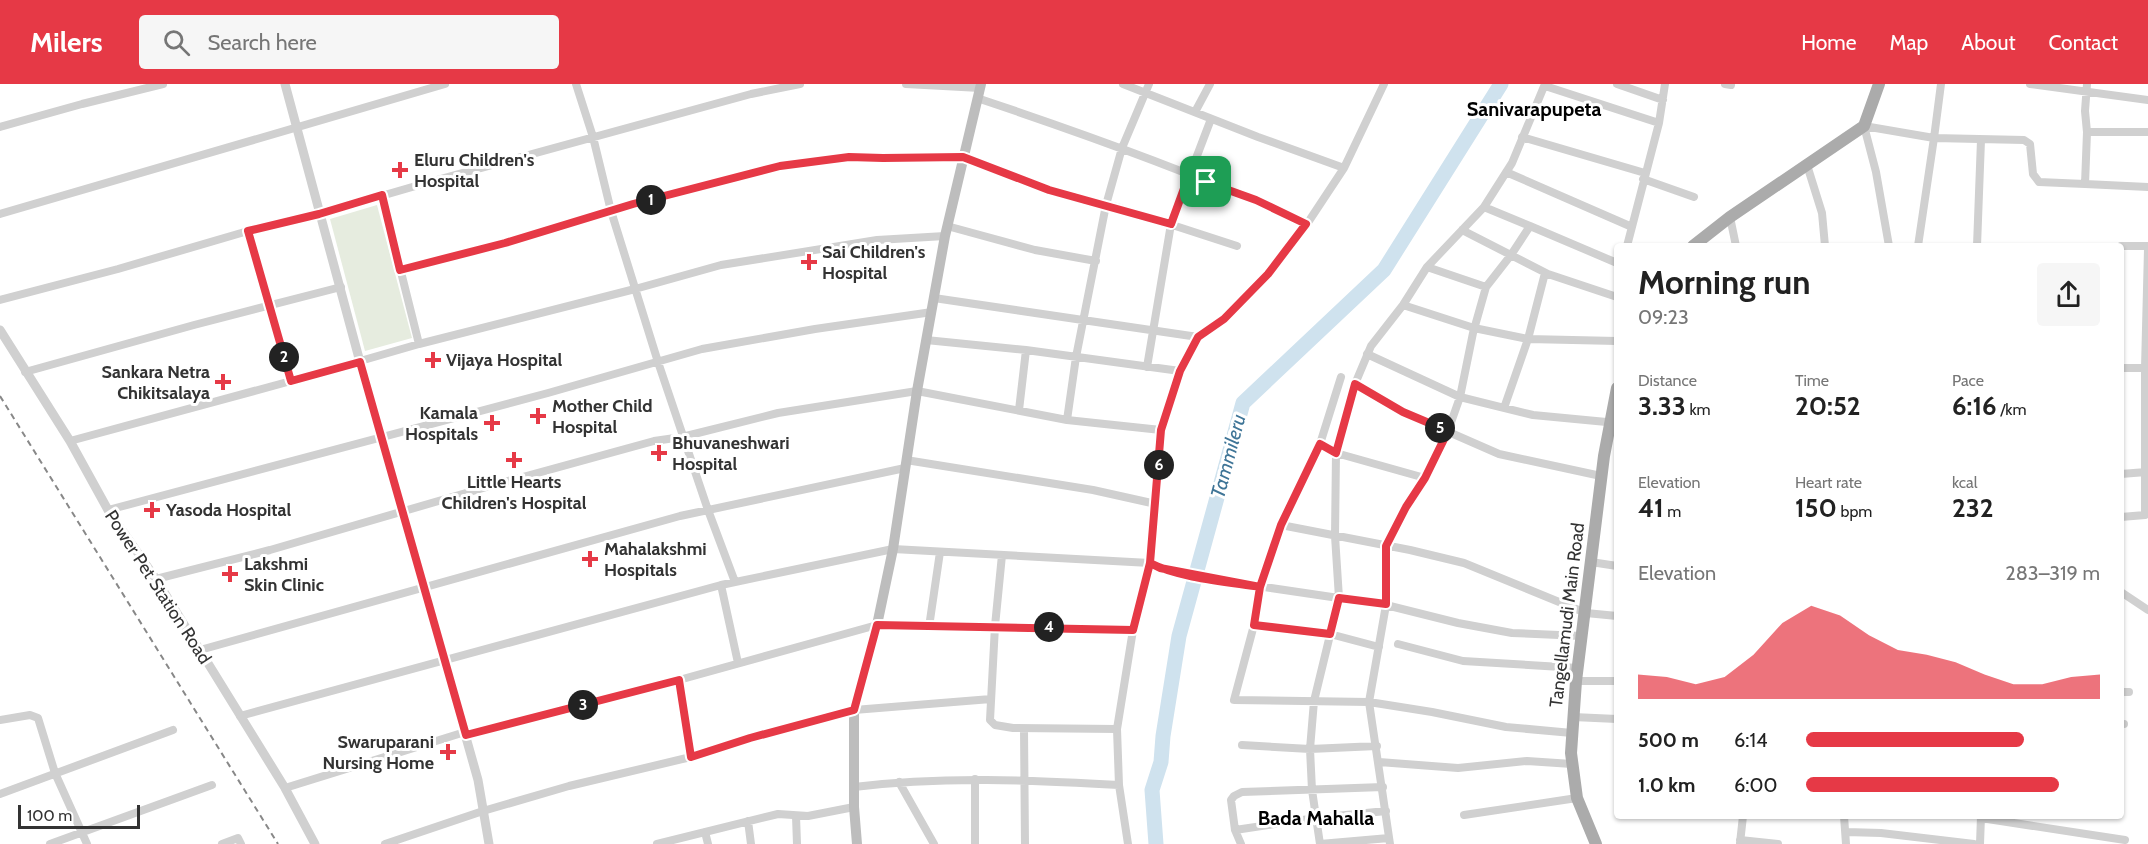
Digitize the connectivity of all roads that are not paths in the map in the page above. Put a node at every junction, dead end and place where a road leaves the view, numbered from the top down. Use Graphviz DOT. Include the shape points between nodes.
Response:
graph roads {
  1 [pos="163,84"];
  2 [pos="285,84"];
  3 [pos="446,84"];
  4 [pos="576,84"];
  5 [pos="800,84"];
  6 [pos="906,84"];
  7 [pos="1123,84"];
  8 [pos="1210,84"];
  9 [pos="1384,84"];
  10 [pos="1617,84"];
  11 [pos="1665,84"];
  12 [pos="1879,84"];
  13 [pos="1941,84"];
  14 [pos="2030,84"];
  15 [pos="1545,85"];
  16 [pos="2086,87"];
  17 [pos="1148,88"];
  18 [pos="979,90"];
  19 [pos="1663,100"];
  20 [pos="2148,100"];
  21 [pos="1195,112"];
  22 [pos="1211,118"];
  23 [pos="1659,123"];
  24 [pos="1864,126"];
  25 [pos="0,127"];
  26 [pos="296,129"];
  27 [pos="2087,132"];
  28 [pos="2148,132"];
  29 [pos="593,137"];
  30 [pos="1522,137"];
  31 [pos="1934,138"];
  32 [pos="1981,140"];
  33 [pos="1122,148"];
  34 [pos="963,157"];
  35 [pos="1807,165"];
  36 [pos="1344,168"];
  37 [pos="1506,172"];
  38 [pos="1189,175"];
  39 [pos="1644,176"];
  40 [pos="2085,184"];
  41 [pos="2148,186"];
  42 [pos="382,195"];
  43 [pos="1694,197"];
  44 [pos="1106,205"];
  45 [pos="1484,207"];
  46 [pos="611,211"];
  47 [pos="0,214"];
  48 [pos="319,214"];
  49 [pos="1730,217"];
  50 [pos="1171,224"];
  51 [pos="1306,224"];
  52 [pos="1530,226"];
  53 [pos="1632,227"];
  54 [pos="1462,230"];
  55 [pos="248,231"];
  56 [pos="946,231"];
  57 [pos="1628,243"];
  58 [pos="1697,243"];
  59 [pos="1735,243"];
  60 [pos="1825,243"];
  61 [pos="1888,243"];
  62 [pos="1918,243"];
  63 [pos="1977,243"];
  64 [pos="1237,246"];
  65 [pos="2124,246"];
  66 [pos="2148,248"];
  67 [pos="1511,255"];
  68 [pos="1096,261"];
  69 [pos="1614,262"];
  70 [pos="1427,267"];
  71 [pos="400,270"];
  72 [pos="1545,273"];
  73 [pos="340,287"];
  74 [pos="1486,287"];
  75 [pos="635,289"];
  76 [pos="1614,296"];
  77 [pos="934,298"];
  78 [pos="0,300"];
  79 [pos="1403,305"];
  80 [pos="270,306"];
  81 [pos="2147,307"];
  82 [pos="932,312"];
  83 [pos="1083,320"];
  84 [pos="1474,328"];
  85 [pos="0,330"];
  86 [pos="1152,330"];
  87 [pos="1198,337"];
  88 [pos="1528,339"];
  89 [pos="926,340"];
  90 [pos="1614,341"];
  91 [pos="419,344"];
  92 [pos="1026,350"];
  93 [pos="1367,354"];
  94 [pos="1076,357"];
  95 [pos="360,362"];
  96 [pos="658,362"];
  97 [pos="1148,367"];
  98 [pos="2124,368"];
  99 [pos="2146,368"];
  100 [pos="1180,371"];
  101 [pos="25,372"];
  102 [pos="1341,377"];
  103 [pos="291,381"];
  104 [pos="1355,384"];
  105 [pos="917,391"];
  106 [pos="1460,397"];
  107 [pos="1504,408"];
  108 [pos="1019,410"];
  109 [pos="1067,420"];
  110 [pos="1614,423"];
  111 [pos="1161,430"];
  112 [pos="1448,431"];
  113 [pos="381,437"];
  114 [pos="682,437"];
  115 [pos="70,441"];
  116 [pos="1320,444"];
  117 [pos="1336,453"];
  118 [pos="2147,454"];
  119 [pos="905,464"];
  120 [pos="2146,472"];
  121 [pos="2124,474"];
  122 [pos="1601,476"];
  123 [pos="1425,478"];
  124 [pos="1156,504"];
  125 [pos="108,510"];
  126 [pos="708,510"];
  127 [pos="402,512"];
  128 [pos="2147,515"];
  129 [pos="2124,517"];
  130 [pos="1281,525"];
  131 [pos="1335,536"];
  132 [pos="1386,546"];
  133 [pos="893,549"];
  134 [pos="939,552"];
  135 [pos="1002,555"];
  136 [pos="1591,562"];
  137 [pos="1150,563"];
  138 [pos="1614,566"];
  139 [pos="156,579"];
  140 [pos="735,582"];
  141 [pos="721,585"];
  142 [pos="1260,587"];
  143 [pos="423,588"];
  144 [pos="2124,594"];
  145 [pos="1339,598"];
  146 [pos="1386,604"];
  147 [pos="2148,610"];
  148 [pos="1586,613"];
  149 [pos="1614,616"];
  150 [pos="877,625"];
  151 [pos="1254,625"];
  152 [pos="995,626"];
  153 [pos="929,627"];
  154 [pos="1133,630"];
  155 [pos="1330,634"];
  156 [pos="1582,636"];
  157 [pos="1398,644"];
  158 [pos="1379,647"];
  159 [pos="200,650"];
  160 [pos="444,660"];
  161 [pos="738,663"];
  162 [pos="1577,674"];
  163 [pos="679,680"];
  164 [pos="1614,680"];
  165 [pos="991,699"];
  166 [pos="1314,701"];
  167 [pos="1369,702"];
  168 [pos="854,710"];
  169 [pos="240,716"];
  170 [pos="1573,717"];
  171 [pos="1614,719"];
  172 [pos="0,720"];
  173 [pos="1024,729"];
  174 [pos="1117,729"];
  175 [pos="173,730"];
  176 [pos="1572,733"];
  177 [pos="465,734"];
  178 [pos="1242,745"];
  179 [pos="1377,746"];
  180 [pos="1310,750"];
  181 [pos="691,757"];
  182 [pos="1379,762"];
  183 [pos="1572,764"];
  184 [pos="55,773"];
  185 [pos="975,779"];
  186 [pos="1024,780"];
  187 [pos="899,782"];
  188 [pos="212,785"];
  189 [pos="1119,785"];
  190 [pos="854,787"];
  191 [pos="1383,787"];
  192 [pos="285,788"];
  193 [pos="1312,790"];
  194 [pos="0,794"];
  195 [pos="1577,798"];
  196 [pos="854,807"];
  197 [pos="483,811"];
  198 [pos="1386,811"];
  199 [pos="1464,815"];
  200 [pos="796,816"];
  201 [pos="1316,818"];
  202 [pos="1743,819"];
  203 [pos="1844,819"];
  204 [pos="1981,819"];
  205 [pos="1994,819"];
  206 [pos="748,821"];
  207 [pos="1234,830"];
  208 [pos="82,832"];
  209 [pos="705,832"];
  210 [pos="1846,832"];
  211 [pos="2125,840"];
  212 [pos="1390,841"];
  213 [pos="1740,842"];
  214 [pos="50,844"];
  215 [pos="87,844"];
  216 [pos="222,844"];
  217 [pos="241,844"];
  218 [pos="315,844"];
  219 [pos="385,844"];
  220 [pos="489,844"];
  221 [pos="658,844"];
  222 [pos="708,844"];
  223 [pos="751,844"];
  224 [pos="797,844"];
  225 [pos="857,844"];
  226 [pos="934,844"];
  227 [pos="975,844"];
  228 [pos="1025,844"];
  229 [pos="1128,844"];
  230 [pos="1241,844"];
  231 [pos="1320,844"];
  232 [pos="1596,844"];
  233 [pos="1778,844"];
  234 [pos="1846,844"];
  235 [pos="1974,844"];
  236 [pos="1980,844"];
  1 -- 25 [label="street"];
  2 -- 26 [label="street"];
  3 -- 26 [label="street"];
  4 -- 29 [label="street"];
  5 -- 29 [label="street"];
  6 -- 18 [label="street"];
  7 -- 17 [label="street"];
  8 -- 21 [label="street"];
  9 -- 36 [label="street"];
  10 -- 19 [label="street"];
  11 -- 19 [label="street"];
  12 -- 24 [label="main road"];
  13 -- 31 [label="street"];
  14 -- 16 [label="street"];
  15 -- 23 [label="street"];
  15 -- 30 [label="street"];
  16 -- 20 [label="street"];
  16 -- 27 [label="street"];
  17 -- 21 [label="street"];
  17 -- 33 [label="street"];
  18 -- 33 [label="street"];
  18 -- 34 [label="main road"];
  19 -- 23 [label="street"];
  21 -- 22 [label="street"];
  22 -- 36 [label="street"];
  22 -- 38 [label="street"];
  23 -- 39 [label="street"];
  24 -- 31 [label="street"];
  24 -- 35 [label="main road"];
  24 -- 61 [label="street"];
  26 -- 47 [label="street"];
  26 -- 48 [label="street"];
  27 -- 28 [label="street"];
  27 -- 40 [label="street"];
  29 -- 42 [label="street"];
  29 -- 46 [label="street"];
  30 -- 37 [label="street"];
  30 -- 39 [label="street"];
  31 -- 32 [label="street"];
  31 -- 62 [label="street"];
  32 -- 40 [label="street" via="2024,140 2030,144 2032,174 2039,182"];
  32 -- 63 [label="street"];
  33 -- 38 [label="street"];
  33 -- 44 [label="street"];
  34 -- 44 [label="street" via="1049,190"];
  34 -- 46 [label="street" via="849,157 780,166"];
  34 -- 56 [label="main road"];
  35 -- 49 [label="main road"];
  35 -- 60 [label="street" via="1822,213"];
  36 -- 51 [label="street"];
  37 -- 45 [label="street"];
  37 -- 53 [label="street"];
  38 -- 50 [label="street"];
  38 -- 51 [label="street"];
  39 -- 43 [label="street"];
  39 -- 53 [label="street"];
  40 -- 41 [label="street"];
  42 -- 48 [label="street"];
  42 -- 71 [label="street"];
  44 -- 50 [label="street"];
  44 -- 68 [label="street"];
  45 -- 52 [label="street"];
  45 -- 54 [label="street"];
  46 -- 71 [label="street"];
  46 -- 75 [label="street"];
  48 -- 55 [label="street"];
  48 -- 73 [label="street"];
  49 -- 58 [label="main road"];
  49 -- 59 [label="street"];
  50 -- 64 [label="street"];
  50 -- 86 [label="street"];
  51 -- 87 [label="street" via="1268,274 1224,319"];
  52 -- 67 [label="street"];
  52 -- 69 [label="street"];
  53 -- 57 [label="street"];
  54 -- 67 [label="street"];
  54 -- 70 [label="street"];
  55 -- 78 [label="street"];
  55 -- 80 [label="street"];
  56 -- 68 [label="street"];
  56 -- 75 [label="street" via="721,265"];
  56 -- 77 [label="main road"];
  65 -- 66 [label="street"];
  66 -- 81 [label="street"];
  67 -- 72 [label="street"];
  67 -- 74 [label="street"];
  68 -- 83 [label="street"];
  70 -- 74 [label="street"];
  70 -- 79 [label="street"];
  71 -- 91 [label="street"];
  72 -- 76 [label="street"];
  72 -- 88 [label="street"];
  73 -- 80 [label="street"];
  73 -- 95 [label="street"];
  74 -- 84 [label="street"];
  75 -- 91 [label="street"];
  75 -- 96 [label="street"];
  77 -- 82 [label="main road"];
  77 -- 83 [label="street"];
  79 -- 84 [label="street"];
  79 -- 93 [label="street"];
  80 -- 101 [label="street"];
  80 -- 103 [label="street"];
  81 -- 99 [label="street"];
  82 -- 89 [label="main road"];
  82 -- 96 [label="street" via="737,342"];
  83 -- 86 [label="street"];
  83 -- 94 [label="street"];
  84 -- 88 [label="street"];
  84 -- 106 [label="street"];
  85 -- 101 [label="street, Power Pet Station Road"];
  86 -- 87 [label="street"];
  86 -- 97 [label="street"];
  87 -- 100 [label="street"];
  88 -- 90 [label="street"];
  88 -- 107 [label="street"];
  89 -- 92 [label="street"];
  89 -- 105 [label="main road"];
  91 -- 95 [label="street"];
  92 -- 94 [label="street"];
  92 -- 108 [label="street"];
  93 -- 104 [label="street"];
  93 -- 106 [label="street"];
  94 -- 97 [label="street"];
  94 -- 109 [label="street"];
  95 -- 103 [label="street"];
  95 -- 113 [label="street"];
  96 -- 113 [label="street"];
  96 -- 114 [label="street"];
  97 -- 100 [label="street"];
  98 -- 99 [label="street"];
  99 -- 118 [label="street"];
  100 -- 111 [label="street"];
  101 -- 115 [label="street, Power Pet Station Road"];
  102 -- 116 [label="street"];
  103 -- 115 [label="street"];
  104 -- 112 [label="street" via="1403,412"];
  104 -- 117 [label="street"];
  105 -- 108 [label="street"];
  105 -- 114 [label="street" via="778,413"];
  105 -- 119 [label="main road"];
  106 -- 107 [label="street"];
  106 -- 112 [label="street"];
  107 -- 110 [label="street" via="1533,415"];
  108 -- 109 [label="street"];
  109 -- 111 [label="street"];
  110 -- 122 [label="main road, Tangellamudi Main Road"];
  111 -- 124 [label="street"];
  112 -- 122 [label="street" via="1499,454"];
  112 -- 123 [label="street"];
  113 -- 125 [label="street"];
  113 -- 127 [label="street"];
  114 -- 126 [label="street"];
  114 -- 127 [label="street" via="654,441"];
  115 -- 125 [label="street, Power Pet Station Road"];
  116 -- 117 [label="street"];
  116 -- 130 [label="street"];
  117 -- 123 [label="street"];
  117 -- 131 [label="street"];
  118 -- 120 [label="street"];
  119 -- 124 [label="street" via="1093,490"];
  119 -- 126 [label="street"];
  119 -- 133 [label="main road"];
  120 -- 121 [label="street"];
  120 -- 128 [label="street"];
  122 -- 136 [label="main road, Tangellamudi Main Road"];
  123 -- 132 [label="street"];
  124 -- 137 [label="street"];
  125 -- 139 [label="street, Power Pet Station Road"];
  126 -- 140 [label="street"];
  126 -- 143 [label="street" via="612,533"];
  127 -- 139 [label="street"];
  127 -- 143 [label="street"];
  128 -- 129 [label="street"];
  130 -- 131 [label="street"];
  130 -- 142 [label="street"];
  131 -- 132 [label="street"];
  131 -- 145 [label="street"];
  132 -- 146 [label="street"];
  132 -- 148 [label="street" via="1464,563"];
  133 -- 134 [label="street"];
  133 -- 140 [label="street"];
  133 -- 150 [label="main road"];
  134 -- 135 [label="street"];
  134 -- 153 [label="street"];
  135 -- 137 [label="street"];
  135 -- 152 [label="street"];
  136 -- 138 [label="street"];
  136 -- 148 [label="main road, Tangellamudi Main Road"];
  137 -- 142 [label="street" via="1209,579"];
  137 -- 154 [label="street"];
  139 -- 159 [label="street, Power Pet Station Road"];
  140 -- 141 [label="street"];
  141 -- 160 [label="street"];
  141 -- 161 [label="street"];
  142 -- 145 [label="street"];
  142 -- 151 [label="street"];
  143 -- 159 [label="street"];
  143 -- 160 [label="street"];
  144 -- 147 [label="street"];
  145 -- 146 [label="street"];
  145 -- 155 [label="street"];
  146 -- 156 [label="street" via="1512,633"];
  146 -- 158 [label="street"];
  148 -- 149 [label="street"];
  148 -- 156 [label="main road, Tangellamudi Main Road"];
  150 -- 153 [label="street"];
  150 -- 161 [label="street"];
  150 -- 168 [label="main road"];
  151 -- 155 [label="street"];
  151 -- 166 [label="street" via="1234,700"];
  152 -- 153 [label="street"];
  152 -- 154 [label="street"];
  152 -- 165 [label="street"];
  154 -- 174 [label="street"];
  155 -- 158 [label="street"];
  155 -- 166 [label="street"];
  156 -- 162 [label="main road, Tangellamudi Main Road"];
  157 -- 162 [label="street" via="1463,661"];
  158 -- 167 [label="street"];
  159 -- 169 [label="street, Power Pet Station Road"];
  160 -- 169 [label="street"];
  160 -- 177 [label="street"];
  161 -- 163 [label="street"];
  162 -- 164 [label="street"];
  162 -- 170 [label="main road, Tangellamudi Main Road"];
  163 -- 177 [label="street"];
  163 -- 181 [label="street"];
  165 -- 168 [label="street"];
  165 -- 173 [label="street" via="992,723"];
  166 -- 167 [label="street"];
  166 -- 180 [label="street"];
  167 -- 176 [label="street" via="1506,727"];
  167 -- 179 [label="street"];
  168 -- 181 [label="street"];
  168 -- 190 [label="main road"];
  169 -- 192 [label="street, Power Pet Station Road"];
  170 -- 171 [label="street"];
  170 -- 176 [label="main road, Tangellamudi Main Road"];
  172 -- 184 [label="street" via="30,715 38,718"];
  173 -- 174 [label="street"];
  173 -- 186 [label="street"];
  174 -- 189 [label="street"];
  175 -- 184 [label="street"];
  176 -- 183 [label="main road, Tangellamudi Main Road"];
  177 -- 192 [label="street"];
  177 -- 197 [label="street"];
  178 -- 180 [label="street"];
  179 -- 180 [label="street"];
  179 -- 182 [label="street"];
  180 -- 193 [label="street"];
  181 -- 197 [label="street"];
  182 -- 183 [label="street" via="1458,768 1527,761"];
  182 -- 191 [label="street"];
  183 -- 195 [label="main road, Tangellamudi Main Road"];
  184 -- 194 [label="street"];
  184 -- 208 [label="street"];
  185 -- 186 [label="street"];
  185 -- 187 [label="street"];
  185 -- 227 [label="street"];
  186 -- 189 [label="street"];
  186 -- 228 [label="street"];
  187 -- 190 [label="street"];
  187 -- 226 [label="street"];
  188 -- 208 [label="street"];
  189 -- 229 [label="street"];
  190 -- 196 [label="main road"];
  191 -- 193 [label="street"];
  191 -- 198 [label="street"];
  192 -- 218 [label="street, Power Pet Station Road"];
  193 -- 201 [label="street"];
  193 -- 207 [label="street" via="1242,792 1234,796"];
  195 -- 199 [label="street"];
  195 -- 232 [label="main road, Tangellamudi Main Road"];
  196 -- 200 [label="street"];
  196 -- 225 [label="main road"];
  197 -- 219 [label="street"];
  197 -- 220 [label="street"];
  198 -- 201 [label="street"];
  198 -- 212 [label="street"];
  200 -- 206 [label="street" via="782,814"];
  200 -- 224 [label="street"];
  201 -- 207 [label="street"];
  201 -- 231 [label="street"];
  202 -- 213 [label="street"];
  203 -- 210 [label="street"];
  204 -- 236 [label="street"];
  205 -- 211 [label="street"];
  206 -- 209 [label="street"];
  206 -- 223 [label="street"];
  207 -- 230 [label="street"];
  208 -- 214 [label="street"];
  208 -- 215 [label="street"];
  209 -- 221 [label="street"];
  209 -- 222 [label="street"];
  210 -- 234 [label="street"];
  210 -- 235 [label="street"];
  212 -- 231 [label="street"];
  213 -- 233 [label="street"];
  216 -- 217 [label="street" via="238,838"];
}
